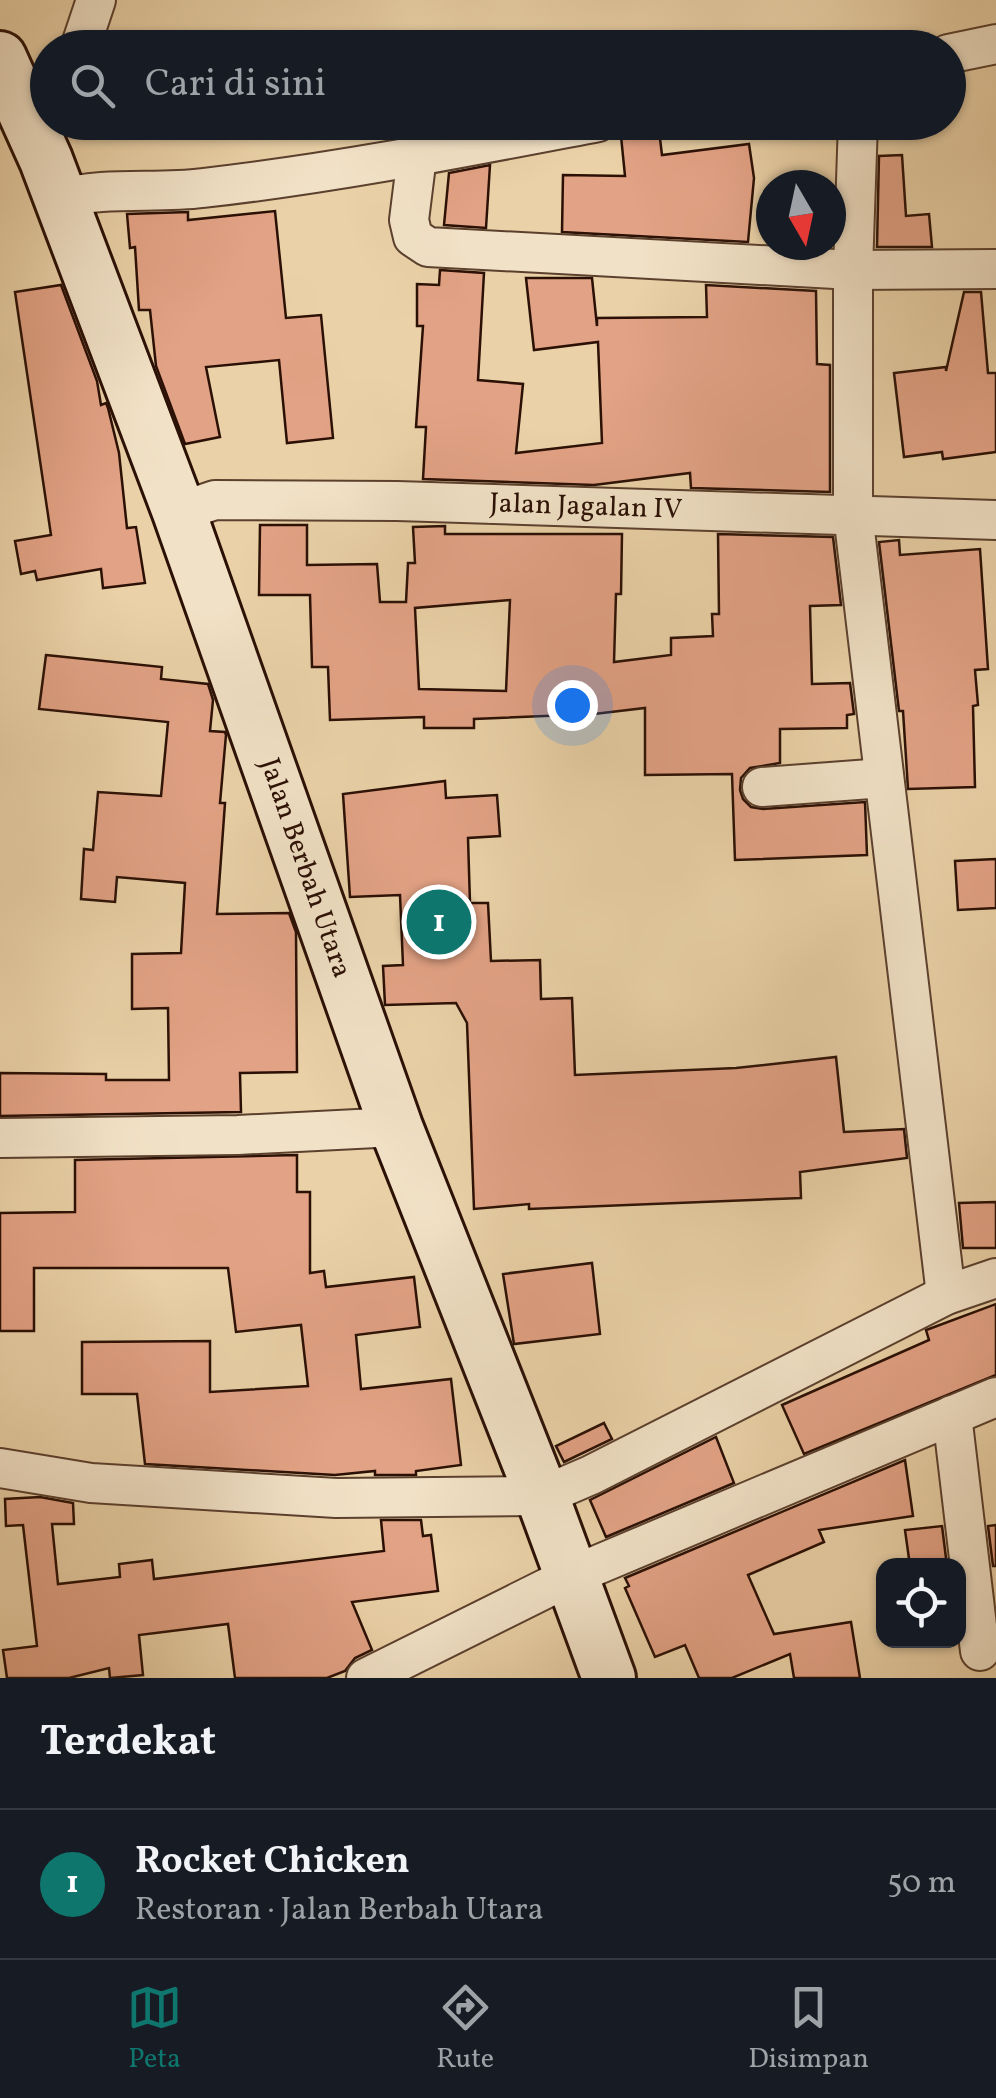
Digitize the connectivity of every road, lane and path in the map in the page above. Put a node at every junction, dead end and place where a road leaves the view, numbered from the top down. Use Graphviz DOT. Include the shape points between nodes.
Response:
graph roads {
  1 [pos="96,0"];
  2 [pos="86,30"];
  3 [pos="996,44"];
  4 [pos="966,50"];
  5 [pos="0,58"];
  6 [pos="30,105"];
  7 [pos="49,140"];
  8 [pos="503,140"];
  9 [pos="857,140"];
  10 [pos="418,156"];
  11 [pos="58,199"];
  12 [pos="996,269"];
  13 [pos="853,270"];
  14 [pos="178,512"];
  15 [pos="853,514"];
  16 [pos="996,520"];
  17 [pos="884,778"];
  18 [pos="762,787"];
  19 [pos="396,1126"];
  20 [pos="0,1138"];
  21 [pos="996,1278"];
  22 [pos="946,1296"];
  23 [pos="996,1397"];
  24 [pos="952,1416"];
  25 [pos="0,1468"];
  26 [pos="542,1496"];
  27 [pos="571,1576"];
  28 [pos="980,1651"];
  29 [pos="366,1678"];
  30 [pos="609,1678"];
  1 -- 2 [label="street"];
  3 -- 4 [label="street"];
  5 -- 6 [label="main road, Jalan Berbah Utara"];
  7 -- 11 [label="main road, Jalan Berbah Utara"];
  8 -- 10 [label="street"];
  9 -- 13 [label="street"];
  10 -- 11 [label="street" via="204,188"];
  10 -- 13 [label="street" via="410,220 413,237 428,247"];
  11 -- 14 [label="main road, Jalan Berbah Utara"];
  12 -- 13 [label="street"];
  13 -- 15 [label="street"];
  14 -- 15 [label="street, Jalan Jagalan IV" via="215,500"];
  14 -- 19 [label="main road, Jalan Berbah Utara"];
  15 -- 16 [label="street, Jalan Jagalan IV"];
  15 -- 17 [label="street"];
  17 -- 18 [label="street"];
  17 -- 22 [label="street"];
  19 -- 20 [label="street"];
  19 -- 26 [label="main road, Jalan Berbah Utara"];
  21 -- 22 [label="street"];
  22 -- 26 [label="street"];
  23 -- 24 [label="street"];
  24 -- 27 [label="street"];
  24 -- 28 [label="street"];
  25 -- 26 [label="street" via="210,1492"];
  26 -- 27 [label="main road, Jalan Berbah Utara"];
  27 -- 29 [label="street"];
  27 -- 30 [label="main road, Jalan Berbah Utara"];
}
